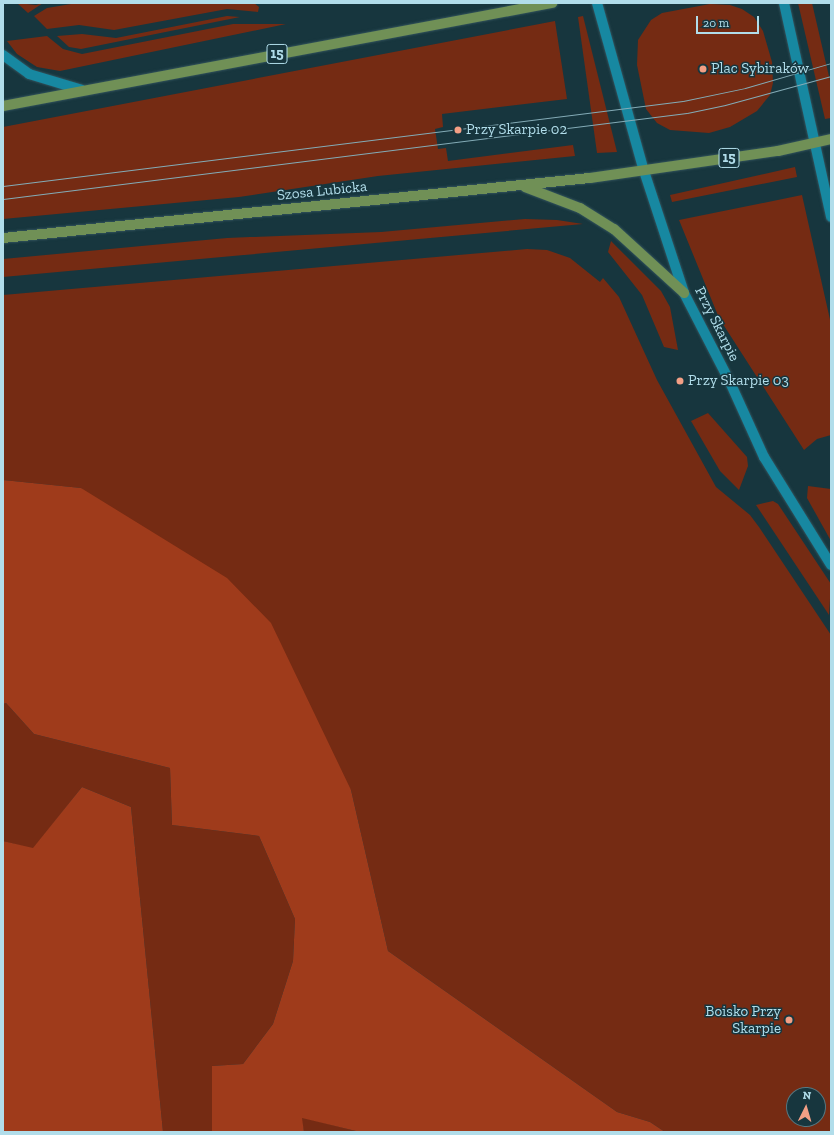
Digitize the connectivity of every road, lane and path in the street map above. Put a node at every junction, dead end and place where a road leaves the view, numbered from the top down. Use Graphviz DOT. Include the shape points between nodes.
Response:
graph roads {
  1 [pos="552,3"];
  2 [pos="597,3"];
  3 [pos="784,3"];
  4 [pos="3,55"];
  5 [pos="82,90"];
  6 [pos="3,106"];
  7 [pos="831,139"];
  8 [pos="814,143"];
  9 [pos="644,171"];
  10 [pos="523,186"];
  11 [pos="831,217"];
  12 [pos="3,238"];
  13 [pos="684,293"];
  14 [pos="831,565"];
  1 -- 5 [label="main road, 15"];
  2 -- 9 [label="street"];
  3 -- 8 [label="street"];
  4 -- 5 [label="street" via="29,74"];
  5 -- 6 [label="main road, 15"];
  7 -- 8 [label="main road, 15"];
  8 -- 9 [label="main road, 15"];
  8 -- 11 [label="street"];
  9 -- 10 [label="main road, Szosa Lubicka / 15"];
  9 -- 13 [label="street, Przy Skarpie"];
  10 -- 12 [label="main road, Szosa Lubicka / 15"];
  10 -- 13 [label="main road" via="580,208 614,229"];
  13 -- 14 [label="street, Przy Skarpie" via="729,380 764,457"];
}
